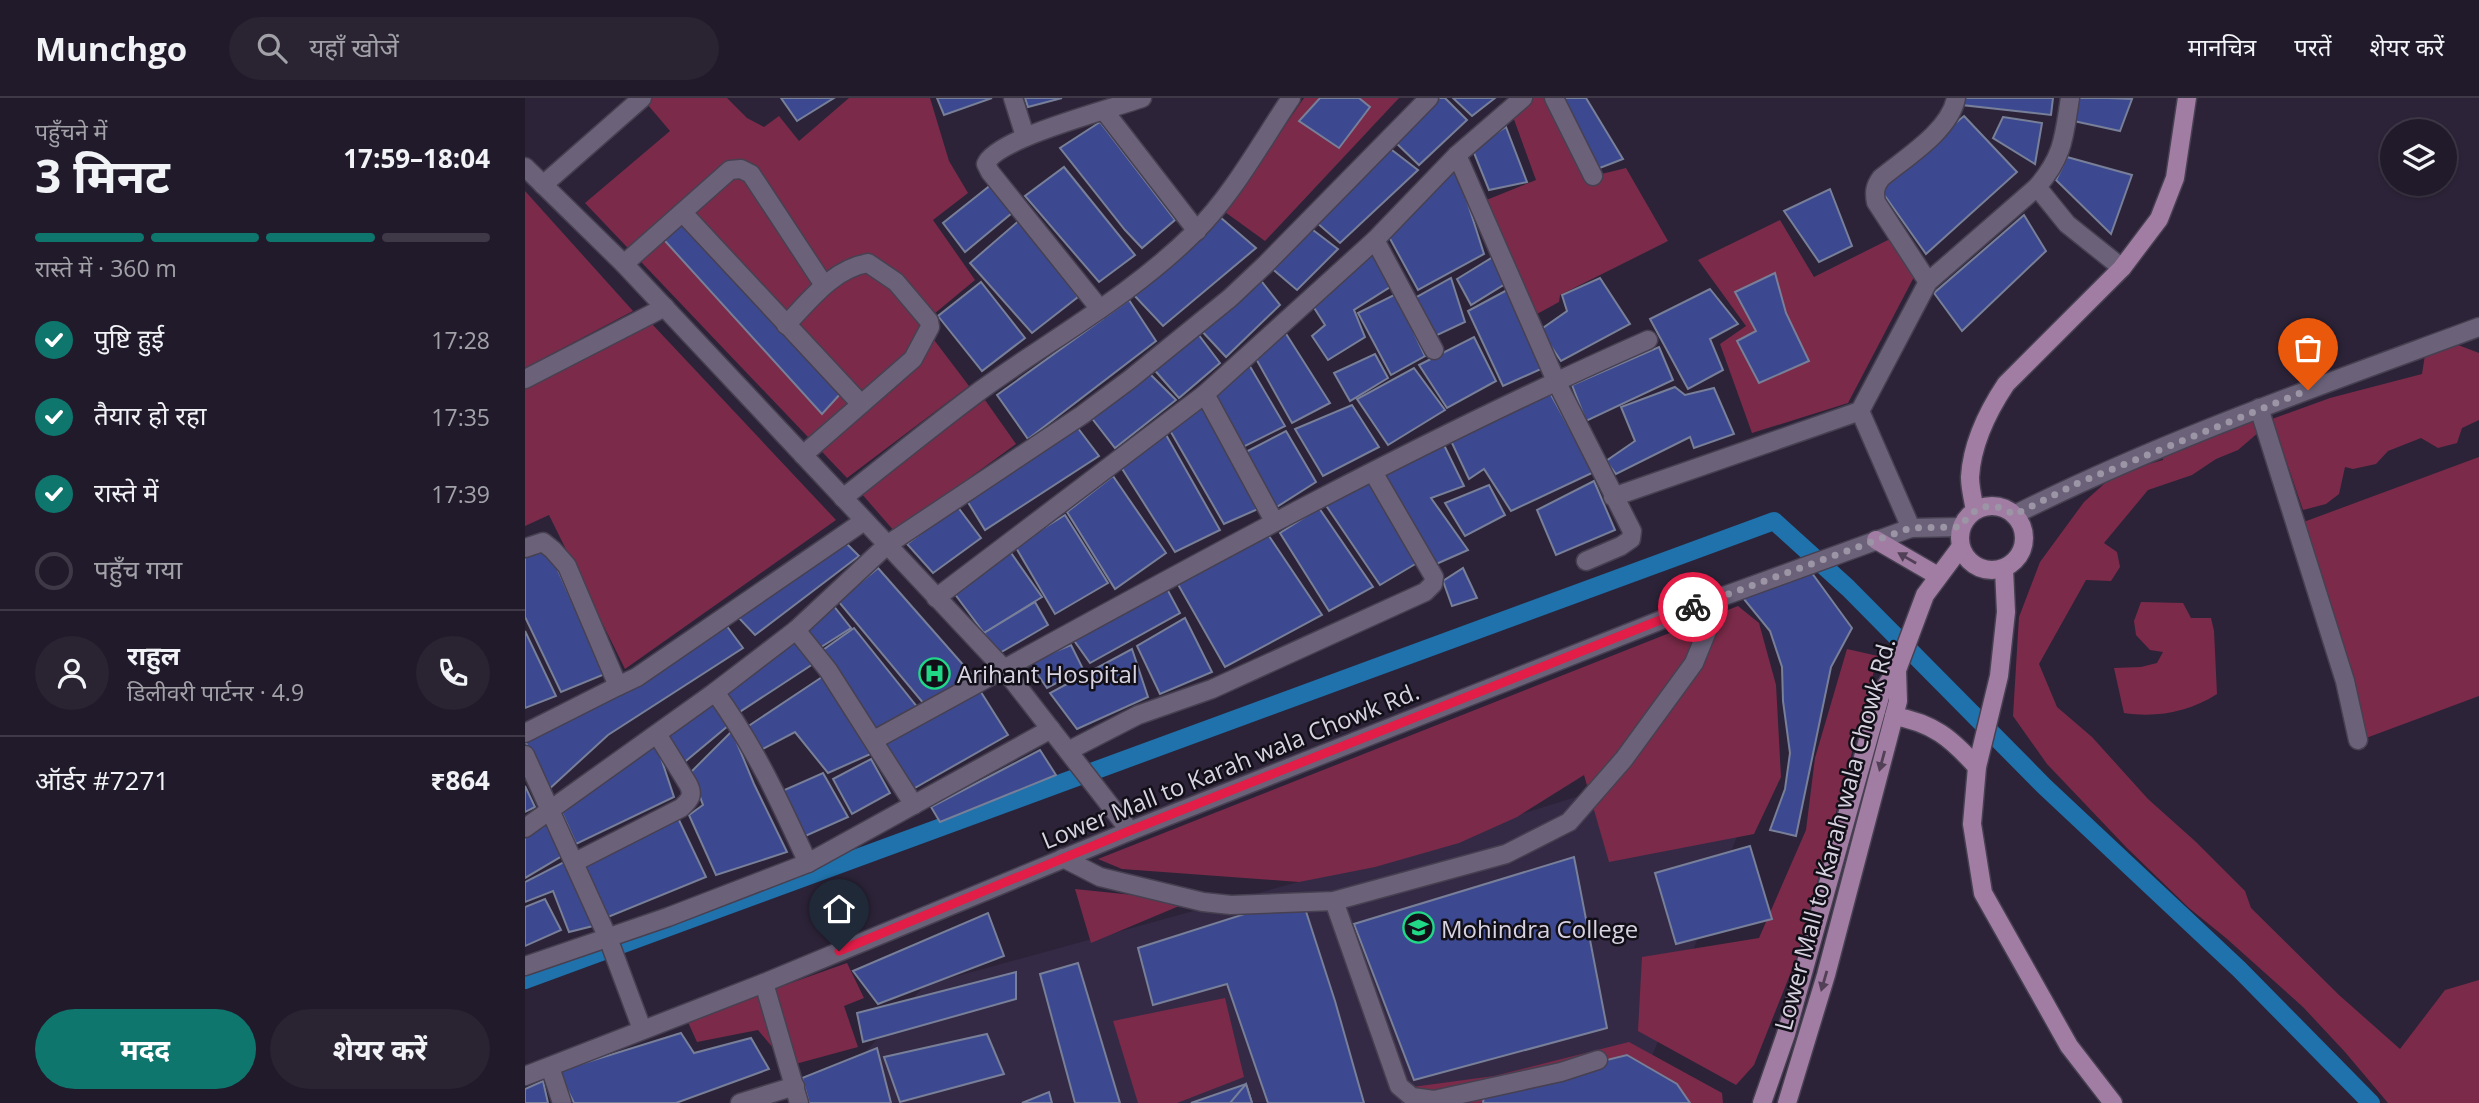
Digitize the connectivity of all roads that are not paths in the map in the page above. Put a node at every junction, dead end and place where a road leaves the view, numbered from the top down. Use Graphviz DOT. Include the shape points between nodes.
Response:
graph roads {
  1 [pos="642,98"];
  2 [pos="1013,98"];
  3 [pos="1142,98"];
  4 [pos="1291,98"];
  5 [pos="1429,98"];
  6 [pos="1523,98"];
  7 [pos="1554,98"];
  8 [pos="1956,98"];
  9 [pos="2070,98"];
  10 [pos="2187,98"];
  11 [pos="1105,111"];
  12 [pos="1025,136"];
  13 [pos="1457,155"];
  14 [pos="525,167"];
  15 [pos="1593,176"];
  16 [pos="543,185"];
  17 [pos="2037,187"];
  18 [pos="683,213"];
  19 [pos="1197,231"];
  20 [pos="1375,240"];
  21 [pos="624,264"];
  22 [pos="2122,268"];
  23 [pos="1928,282"];
  24 [pos="824,285"];
  25 [pos="664,307"];
  26 [pos="1100,310"];
  27 [pos="786,325"];
  28 [pos="2479,327"];
  29 [pos="1648,340"];
  30 [pos="1434,350"];
  31 [pos="525,379"];
  32 [pos="1556,381"];
  33 [pos="1205,394"];
  34 [pos="862,404"];
  35 [pos="2259,408"];
  36 [pos="1860,411"];
  37 [pos="803,456"];
  38 [pos="1373,472"];
  39 [pos="1613,497"];
  40 [pos="843,498"];
  41 [pos="1975,510"];
  42 [pos="2014,515"];
  43 [pos="864,521"];
  44 [pos="1274,521"];
  45 [pos="1961,527"];
  46 [pos="1910,528"];
  47 [pos="1875,540"];
  48 [pos="887,545"];
  49 [pos="525,548"];
  50 [pos="1960,548"];
  51 [pos="1586,561"];
  52 [pos="2004,569"];
  53 [pos="1938,576"];
  54 [pos="936,598"];
  55 [pos="1699,605"];
  56 [pos="796,630"];
  57 [pos="1899,667"];
  58 [pos="1004,669"];
  59 [pos="618,686"];
  60 [pos="715,692"];
  61 [pos="1894,716"];
  62 [pos="1051,729"];
  63 [pos="525,733"];
  64 [pos="657,734"];
  65 [pos="874,740"];
  66 [pos="2358,740"];
  67 [pos="1068,751"];
  68 [pos="525,755"];
  69 [pos="1979,760"];
  70 [pos="915,805"];
  71 [pos="552,810"];
  72 [pos="525,828"];
  73 [pos="1129,831"];
  74 [pos="1063,858"];
  75 [pos="575,862"];
  76 [pos="808,863"];
  77 [pos="1334,901"];
  78 [pos="611,945"];
  79 [pos="525,967"];
  80 [pos="764,983"];
  81 [pos="642,1029"];
  82 [pos="1598,1060"];
  83 [pos="549,1067"];
  84 [pos="525,1076"];
  85 [pos="797,1094"];
  86 [pos="562,1103"];
  87 [pos="740,1103"];
  88 [pos="1762,1103"];
  89 [pos="1787,1103"];
  90 [pos="2113,1103"];
  1 -- 16 [label="street"];
  2 -- 12 [label="street"];
  3 -- 11 [label="street"];
  4 -- 19 [label="street" via="1236,182"];
  5 -- 48 [label="street" via="1230,298 1082,415"];
  6 -- 13 [label="street"];
  7 -- 15 [label="street"];
  8 -- 23 [label="street" via="1939,131 1876,184 1876,202"];
  9 -- 17 [label="street" via="2062,148"];
  10 -- 22 [label="main road" via="2175,178 2159,219"];
  11 -- 12 [label="street"];
  11 -- 19 [label="street"];
  12 -- 26 [label="street" via="989,156 986,164"];
  13 -- 20 [label="street"];
  13 -- 32 [label="street"];
  14 -- 16 [label="street"];
  16 -- 21 [label="street"];
  17 -- 22 [label="street" via="2067,224"];
  17 -- 23 [label="street"];
  18 -- 21 [label="street"];
  18 -- 24 [label="street" via="730,170 751,174"];
  18 -- 27 [label="street"];
  19 -- 26 [label="street"];
  20 -- 30 [label="street"];
  20 -- 33 [label="street"];
  21 -- 25 [label="street"];
  22 -- 41 [label="main road" via="2006,384 1993,404 1973,459 1970,480"];
  23 -- 36 [label="street"];
  24 -- 27 [label="street"];
  24 -- 34 [label="street" via="853,265 868,263 896,282 929,321 927,336 912,359"];
  25 -- 31 [label="street"];
  25 -- 37 [label="street"];
  26 -- 40 [label="street" via="982,390"];
  27 -- 34 [label="street"];
  28 -- 35 [label="street"];
  29 -- 32 [label="street"];
  32 -- 38 [label="street"];
  32 -- 39 [label="street"];
  33 -- 44 [label="street"];
  33 -- 54 [label="street"];
  34 -- 37 [label="street"];
  35 -- 42 [label="street" via="2078,483"];
  35 -- 66 [label="street" via="2345,681"];
  36 -- 39 [label="street"];
  36 -- 46 [label="street"];
  37 -- 40 [label="street"];
  38 -- 44 [label="street"];
  38 -- 67 [label="street" via="1434,578 1425,592 1212,689 1137,715"];
  39 -- 51 [label="street" via="1633,535 1621,546"];
  40 -- 43 [label="street"];
  41 -- 42 [label="main road" via="1996,506"];
  41 -- 45 [label="main road"];
  42 -- 52 [label="main road" via="2021,524 2024,545"];
  43 -- 48 [label="street"];
  43 -- 59 [label="street"];
  44 -- 58 [label="street"];
  45 -- 46 [label="street, Lower Mall to Karah wala Chowk Rd."];
  45 -- 50 [label="main road"];
  46 -- 47 [label="street, Lower Mall to Karah wala Chowk Rd."];
  53 -- 47 [label="main road, one-way"];
  47 -- 55 [label="street, Lower Mall to Karah wala Chowk Rd."];
  48 -- 54 [label="street"];
  48 -- 56 [label="street"];
  49 -- 59 [label="street" via="543,542 567,566"];
  50 -- 52 [label="main road" via="1982,570"];
  50 -- 53 [label="main road, Lower Mall to Karah wala Chowk Rd."];
  52 -- 69 [label="main road" via="2006,612 1999,676"];
  53 -- 57 [label="main road, Lower Mall to Karah wala Chowk Rd." via="1925,595"];
  54 -- 58 [label="street"];
  55 -- 73 [label="street, Lower Mall to Karah wala Chowk Rd."];
  55 -- 77 [label="street" via="1707,631 1694,663 1624,759 1569,822 1506,854"];
  56 -- 60 [label="street"];
  56 -- 65 [label="street"];
  57 -- 61 [label="main road, Lower Mall to Karah wala Chowk Rd."];
  57 -- 88 [label="main road" via="1881,693 1786,1034"];
  58 -- 62 [label="street"];
  58 -- 65 [label="street"];
  59 -- 63 [label="street"];
  60 -- 64 [label="street"];
  60 -- 76 [label="street" via="743,730"];
  61 -- 69 [label="main road" via="1919,720"];
  61 -- 89 [label="main road, Lower Mall to Karah wala Chowk Rd., one-way"];
  62 -- 67 [label="street"];
  62 -- 70 [label="street"];
  64 -- 71 [label="street"];
  64 -- 75 [label="street" via="688,784 691,798 681,808"];
  65 -- 70 [label="street"];
  67 -- 73 [label="street"];
  68 -- 71 [label="street"];
  69 -- 90 [label="main road" via="1972,824 1983,893 2069,1046"];
  70 -- 76 [label="street"];
  71 -- 72 [label="street"];
  71 -- 75 [label="street"];
  73 -- 74 [label="street, Lower Mall to Karah wala Chowk Rd."];
  74 -- 77 [label="street" via="1100,877 1203,902"];
  74 -- 80 [label="street, Lower Mall to Karah wala Chowk Rd."];
  75 -- 78 [label="street"];
  76 -- 78 [label="street"];
  77 -- 82 [label="street" via="1399,1086 1412,1097 1434,1100"];
  78 -- 79 [label="street"];
  78 -- 81 [label="street"];
  80 -- 81 [label="street, Lower Mall to Karah wala Chowk Rd."];
  80 -- 85 [label="street"];
  81 -- 83 [label="street, Lower Mall to Karah wala Chowk Rd."];
  83 -- 84 [label="street, Lower Mall to Karah wala Chowk Rd."];
  83 -- 86 [label="street"];
  85 -- 87 [label="street"];
}
